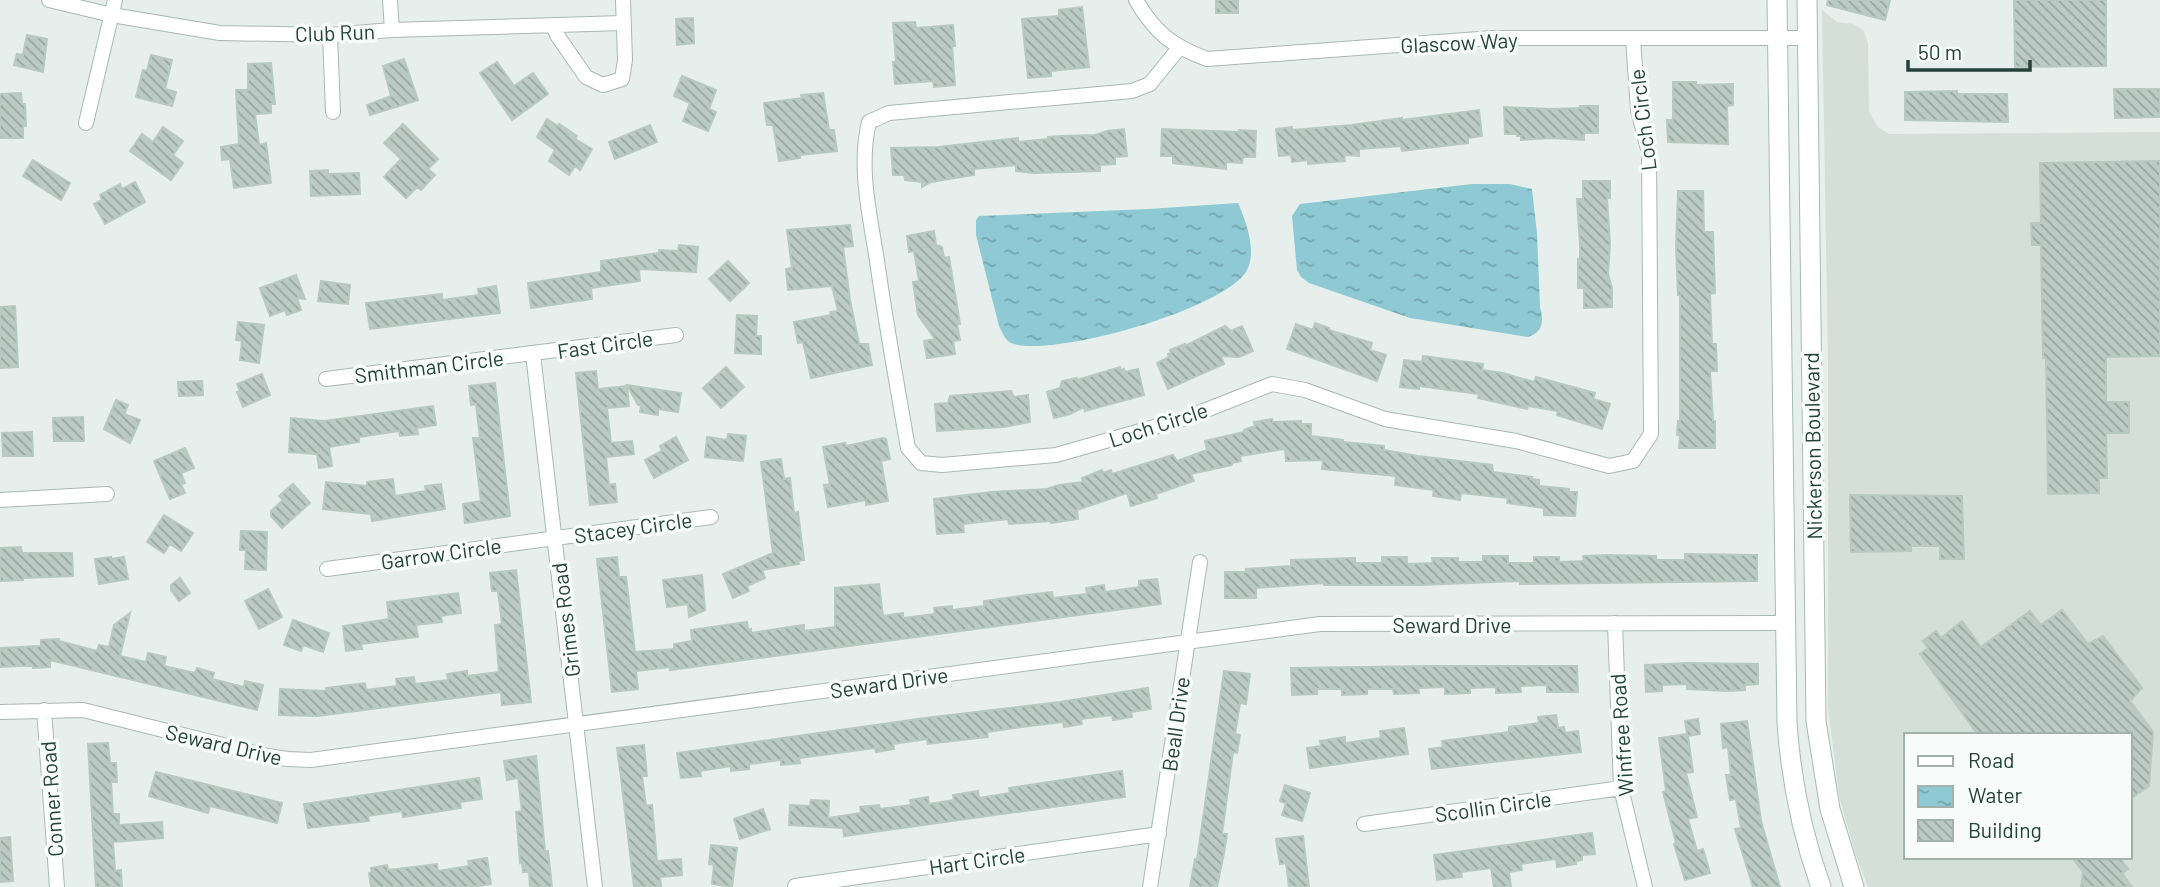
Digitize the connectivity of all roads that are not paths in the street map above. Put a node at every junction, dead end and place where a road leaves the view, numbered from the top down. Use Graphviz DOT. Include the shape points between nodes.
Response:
graph roads {
  1 [pos="49,0"];
  2 [pos="116,0"];
  3 [pos="390,0"];
  4 [pos="623,0"];
  5 [pos="1136,0"];
  6 [pos="1777,0"];
  7 [pos="1807,0"];
  8 [pos="112,15"];
  9 [pos="624,23"];
  10 [pos="553,25"];
  11 [pos="392,30"];
  12 [pos="330,35"];
  13 [pos="1807,38"];
  14 [pos="1633,39"];
  15 [pos="1777,39"];
  16 [pos="1179,48"];
  17 [pos="333,112"];
  18 [pos="86,123"];
  19 [pos="676,335"];
  20 [pos="533,354"];
  21 [pos="326,379"];
  22 [pos="107,494"];
  23 [pos="0,500"];
  24 [pos="711,517"];
  25 [pos="555,538"];
  26 [pos="1200,562"];
  27 [pos="327,569"];
  28 [pos="1615,623"];
  29 [pos="1785,623"];
  30 [pos="1187,642"];
  31 [pos="44,710"];
  32 [pos="0,712"];
  33 [pos="577,724"];
  34 [pos="1621,788"];
  35 [pos="1364,824"];
  36 [pos="1158,834"];
  37 [pos="795,886"];
  38 [pos="57,887"];
  39 [pos="595,887"];
  40 [pos="1150,887"];
  41 [pos="1645,887"];
  42 [pos="1821,887"];
  43 [pos="1854,887"];
  1 -- 8 [label="street, Club Run"];
  2 -- 8 [label="street"];
  3 -- 11 [label="street"];
  4 -- 9 [label="street"];
  5 -- 16 [label="street, Glascow Way" via="1149,22"];
  6 -- 15 [label="street, Nickerson Boulevard"];
  7 -- 13 [label="street, Nickerson Boulevard"];
  8 -- 12 [label="street, Club Run" via="220,33"];
  8 -- 18 [label="street"];
  9 -- 10 [label="street, Club Run"];
  9 -- 10 [label="street" via="622,79 603,85 586,77"];
  10 -- 11 [label="street, Club Run"];
  11 -- 12 [label="street, Club Run"];
  12 -- 17 [label="street"];
  13 -- 15 [label="street, Glascow Way"];
  13 -- 43 [label="street, Nickerson Boulevard" via="1816,722 1830,809"];
  14 -- 15 [label="street, Glascow Way"];
  14 -- 16 [label="street, Glascow Way" via="1493,38 1207,59"];
  14 -- 16 [label="street, Loch Circle" via="1638,110 1649,153 1651,434 1633,461 1609,466 1516,442 1385,419 1305,390 1272,384 1186,418 1056,455 921,463 908,447 879,274 864,170 869,122 889,113 1132,91 1150,84"];
  15 -- 29 [label="street, Nickerson Boulevard"];
  19 -- 20 [label="street, Fast Circle"];
  20 -- 21 [label="street, Smithman Circle"];
  20 -- 25 [label="street, Grimes Road"];
  22 -- 23 [label="street"];
  24 -- 25 [label="street, Stacey Circle"];
  25 -- 27 [label="street, Garrow Circle"];
  25 -- 33 [label="street, Grimes Road"];
  26 -- 30 [label="street, Beall Drive"];
  28 -- 29 [label="street, Seward Drive"];
  28 -- 30 [label="street, Seward Drive" via="1320,624"];
  28 -- 34 [label="street, Winfree Road"];
  29 -- 42 [label="street, Nickerson Boulevard" via="1791,773"];
  30 -- 33 [label="street, Seward Drive"];
  30 -- 36 [label="street, Beall Drive"];
  31 -- 32 [label="street, Seward Drive"];
  31 -- 33 [label="street, Seward Drive" via="83,710 288,760"];
  31 -- 38 [label="street, Conner Road"];
  33 -- 39 [label="street, Grimes Road"];
  34 -- 35 [label="street, Scollin Circle"];
  34 -- 41 [label="street, Winfree Road"];
  36 -- 37 [label="street, Hart Circle"];
  36 -- 40 [label="street, Beall Drive"];
}
